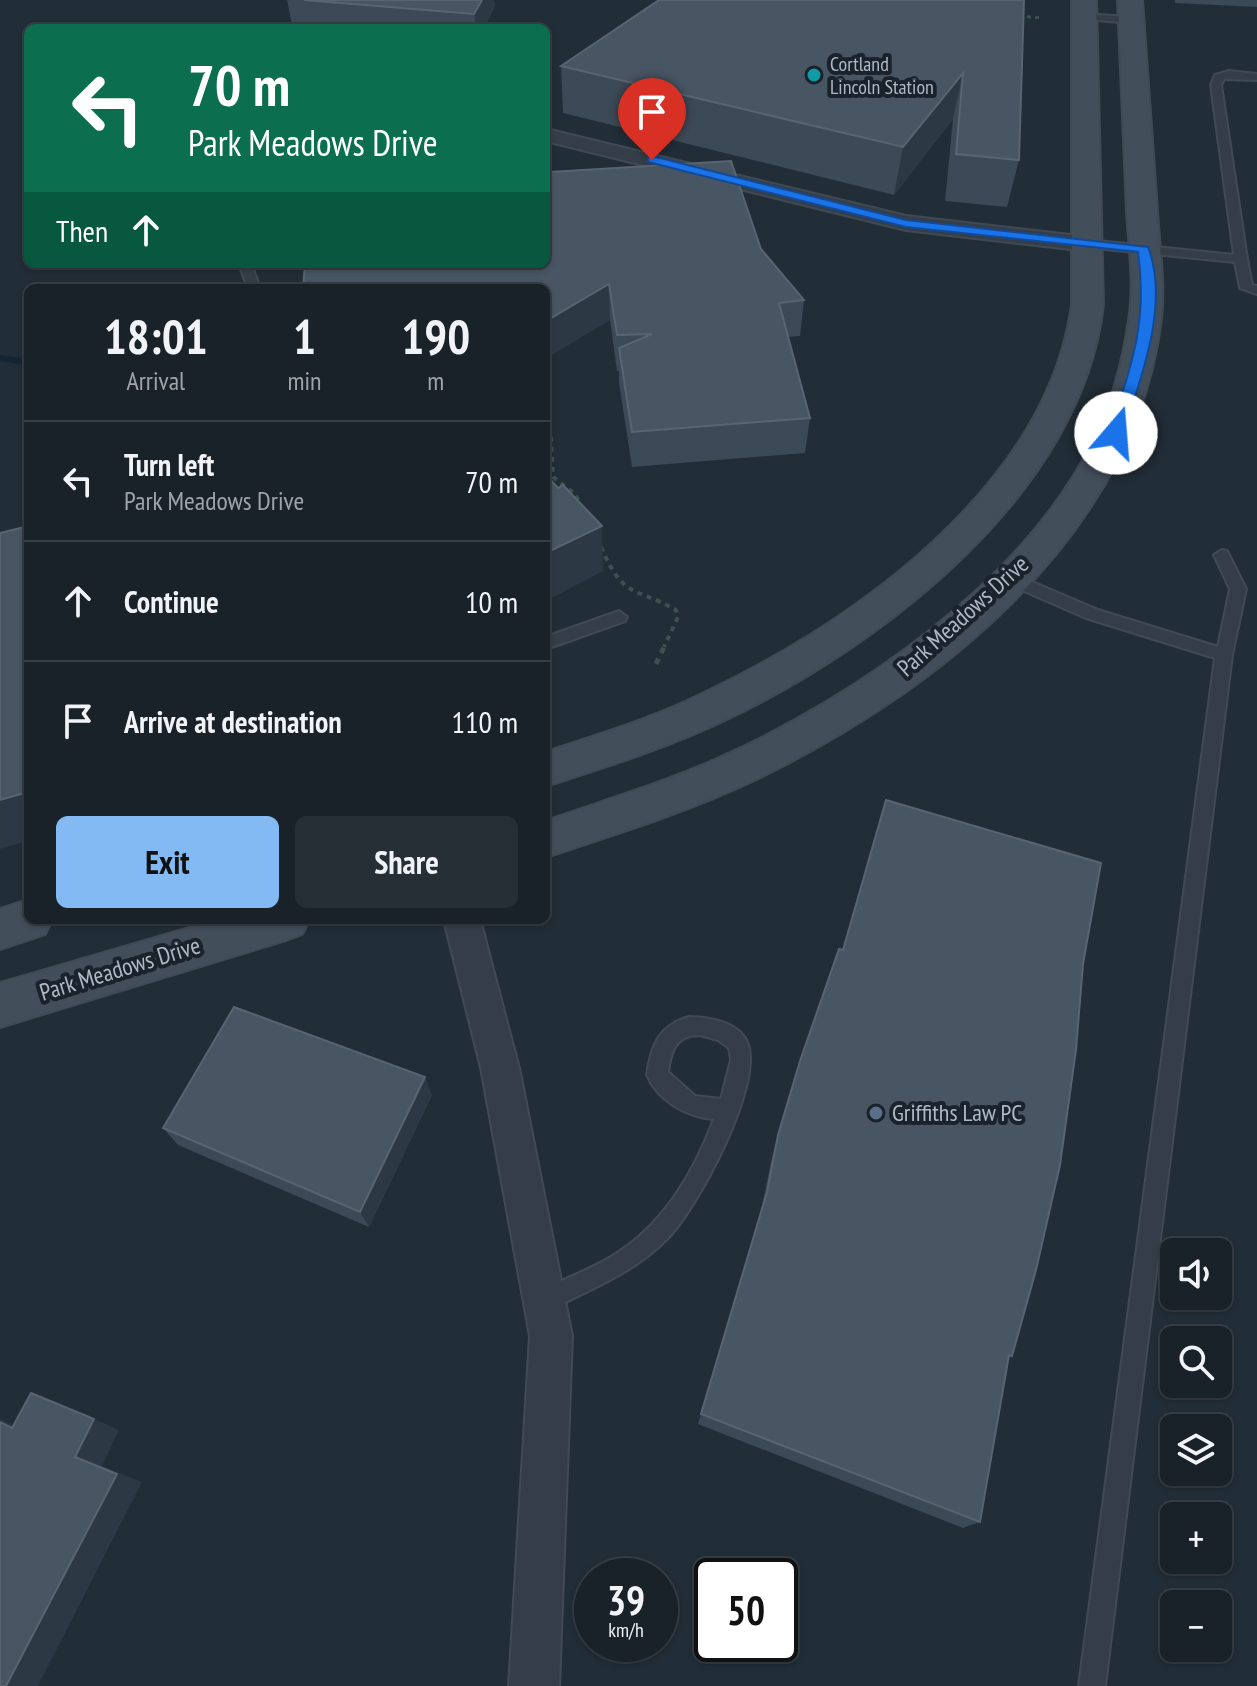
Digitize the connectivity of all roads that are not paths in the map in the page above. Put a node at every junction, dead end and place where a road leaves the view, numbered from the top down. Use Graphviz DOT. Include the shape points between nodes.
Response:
graph roads {
  1 [pos="1085,8"];
  2 [pos="1130,10"];
  3 [pos="1257,77"];
  4 [pos="550,136"];
  5 [pos="1088,244"];
  6 [pos="1144,249"];
  7 [pos="1241,259"];
  8 [pos="1257,290"];
  9 [pos="1222,555"];
  10 [pos="1011,579"];
  11 [pos="619,617"];
  12 [pos="550,642"];
  13 [pos="1224,655"];
  14 [pos="550,768"];
  15 [pos="550,838"];
  16 [pos="24,922"];
  17 [pos="273,924"];
  18 [pos="463,924"];
  19 [pos="0,929"];
  20 [pos="0,1005"];
  21 [pos="729,1109"];
  22 [pos="545,1300"];
  23 [pos="534,1686"];
  24 [pos="1092,1686"];
  1 -- 2 [label="lane"];
  1 -- 5 [label="main road"];
  2 -- 6 [label="main road, Park Meadows Drive"];
  3 -- 7 [label="lane" via="1229,74 1219,77 1216,85"];
  4 -- 5 [label="street" via="906,223"];
  5 -- 6 [label="lane"];
  5 -- 14 [label="main road" via="1090,277 1082,336 1058,403 1028,456 964,534 881,607 818,649 716,706"];
  6 -- 7 [label="lane"];
  6 -- 10 [label="main road, Park Meadows Drive" via="1149,284 1144,348 1116,433 1091,479"];
  7 -- 8 [label="lane" via="1246,288"];
  9 -- 13 [label="lane" via="1238,589"];
  10 -- 13 [label="lane" via="1092,614"];
  10 -- 15 [label="main road, Park Meadows Drive" via="937,647 884,686 759,758 680,793"];
  11 -- 12 [label="lane"];
  13 -- 24 [label="lane"];
  16 -- 19 [label="main road"];
  17 -- 20 [label="main road, Park Meadows Drive"];
  18 -- 22 [label="street" via="500,1068"];
  21 -- 21 [label="lane" via="740,1070 739,1046 727,1033 697,1024 674,1032 660,1048 657,1075 677,1097 701,1110"];
  21 -- 22 [label="lane" via="681,1207 635,1254"];
  22 -- 23 [label="street" via="551,1336"];
}
